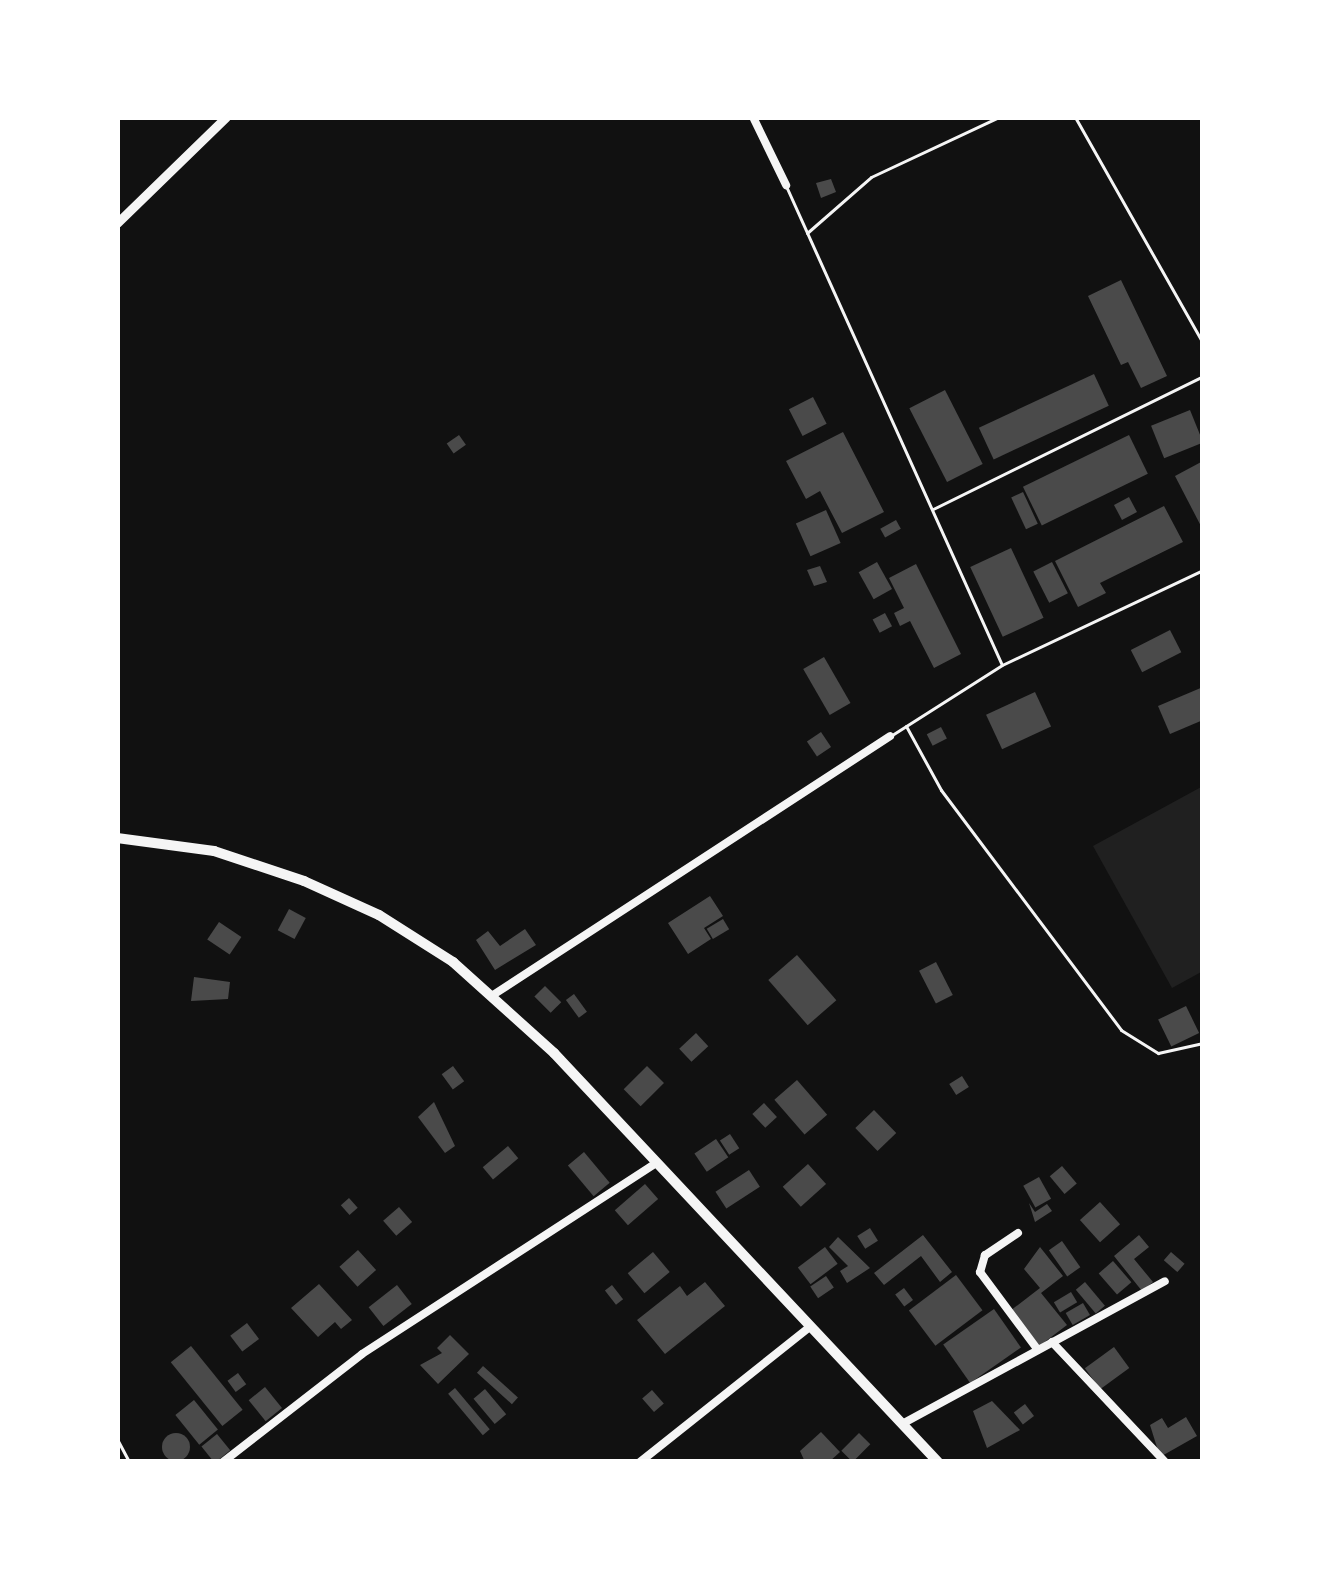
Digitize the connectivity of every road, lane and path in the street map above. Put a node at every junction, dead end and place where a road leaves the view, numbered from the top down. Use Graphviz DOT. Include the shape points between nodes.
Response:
graph roads {
  1 [pos="226,117"];
  2 [pos="754,117"];
  3 [pos="999,117"];
  4 [pos="1075,117"];
  5 [pos="786,185"];
  6 [pos="117,224"];
  7 [pos="807,232"];
  8 [pos="1203,343"];
  9 [pos="1203,376"];
  10 [pos="932,510"];
  11 [pos="1203,570"];
  12 [pos="1002,665"];
  13 [pos="906,726"];
  14 [pos="890,736"];
  15 [pos="117,838"];
  16 [pos="493,994"];
  17 [pos="1203,1043"];
  18 [pos="656,1163"];
  19 [pos="1018,1232"];
  20 [pos="1165,1281"];
  21 [pos="810,1327"];
  22 [pos="1052,1342"];
  23 [pos="1038,1350"];
  24 [pos="902,1424"];
  25 [pos="117,1439"];
  26 [pos="129,1462"];
  27 [pos="223,1462"];
  28 [pos="640,1462"];
  29 [pos="938,1462"];
  30 [pos="1165,1462"];
  1 -- 6 [label="street"];
  2 -- 5 [label="street"];
  3 -- 7 [label="lane" via="872,178"];
  4 -- 8 [label="lane"];
  5 -- 7 [label="lane"];
  7 -- 10 [label="lane"];
  9 -- 10 [label="lane"];
  10 -- 12 [label="lane"];
  11 -- 12 [label="lane"];
  12 -- 13 [label="lane"];
  13 -- 14 [label="lane"];
  13 -- 17 [label="lane" via="950,803 1121,1030 1158,1053"];
  14 -- 16 [label="street"];
  15 -- 16 [label="main road" via="214,851 346,898 414,935"];
  16 -- 18 [label="main road"];
  18 -- 21 [label="main road"];
  18 -- 27 [label="street" via="362,1354"];
  19 -- 23 [label="street" via="985,1255 980,1272"];
  20 -- 22 [label="street"];
  21 -- 24 [label="main road"];
  21 -- 28 [label="street"];
  22 -- 23 [label="street"];
  22 -- 30 [label="street"];
  23 -- 24 [label="street"];
  24 -- 29 [label="main road"];
  25 -- 26 [label="path"];
}
